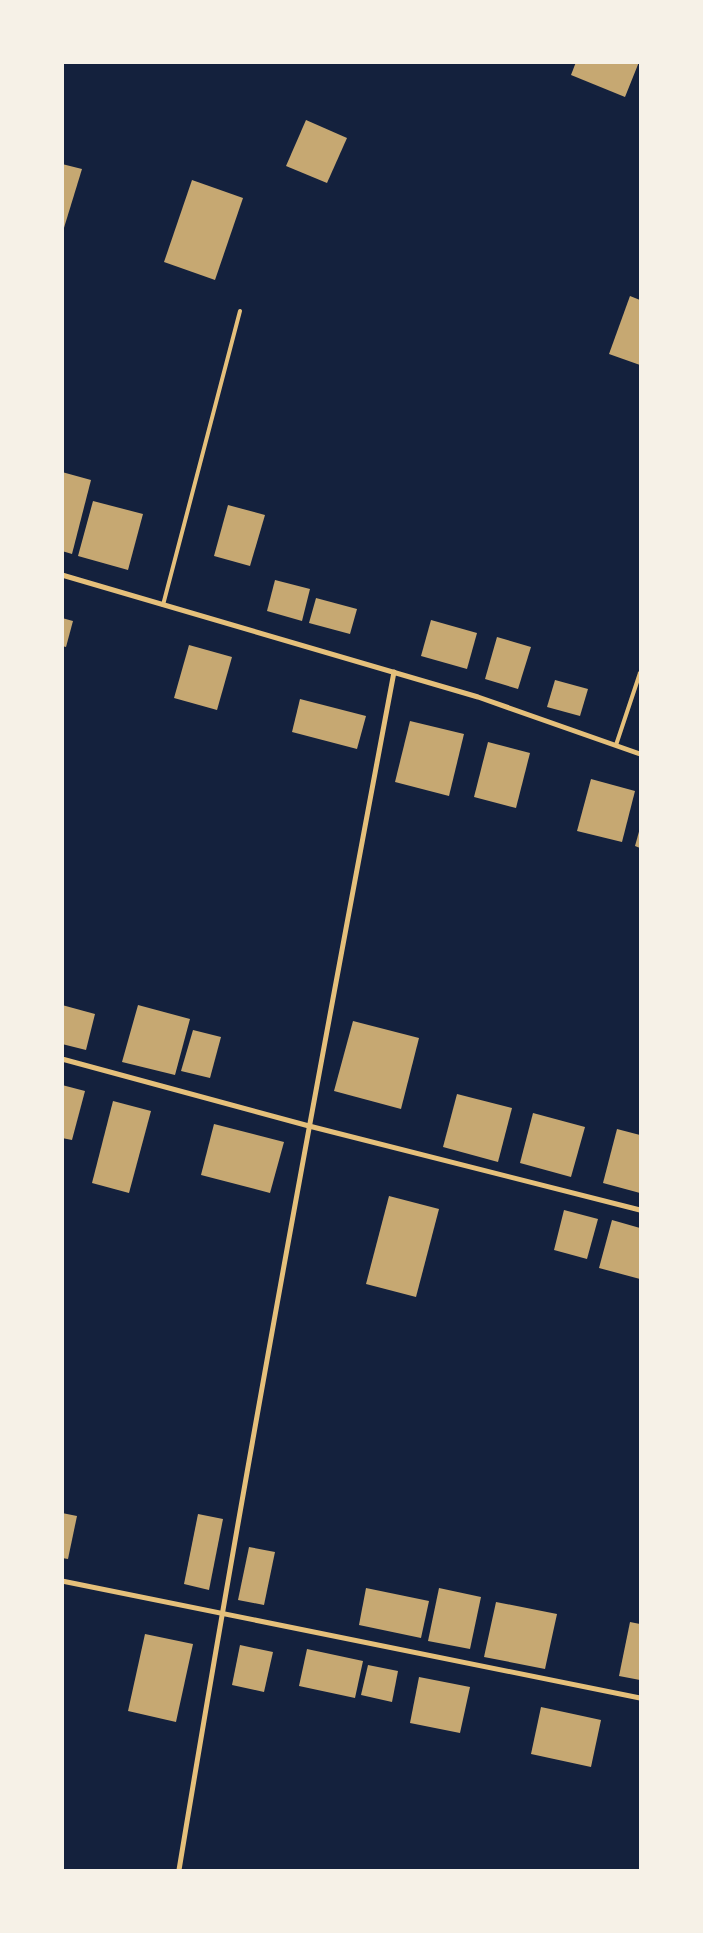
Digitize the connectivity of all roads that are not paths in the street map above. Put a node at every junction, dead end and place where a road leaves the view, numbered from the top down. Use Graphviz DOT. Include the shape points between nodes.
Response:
graph roads {
  1 [pos="240,311"];
  2 [pos="62,575"];
  3 [pos="163,604"];
  4 [pos="394,672"];
  5 [pos="640,672"];
  6 [pos="616,745"];
  7 [pos="640,754"];
  8 [pos="62,1059"];
  9 [pos="309,1126"];
  10 [pos="640,1210"];
  11 [pos="62,1581"];
  12 [pos="222,1613"];
  13 [pos="640,1698"];
  14 [pos="179,1870"];
  1 -- 3 [label="lane"];
  2 -- 3 [label="street"];
  3 -- 4 [label="street"];
  4 -- 6 [label="street"];
  4 -- 9 [label="street"];
  5 -- 6 [label="lane"];
  6 -- 7 [label="street"];
  8 -- 9 [label="street"];
  9 -- 10 [label="street"];
  9 -- 12 [label="street"];
  11 -- 12 [label="street"];
  12 -- 13 [label="street"];
  12 -- 14 [label="street"];
}
